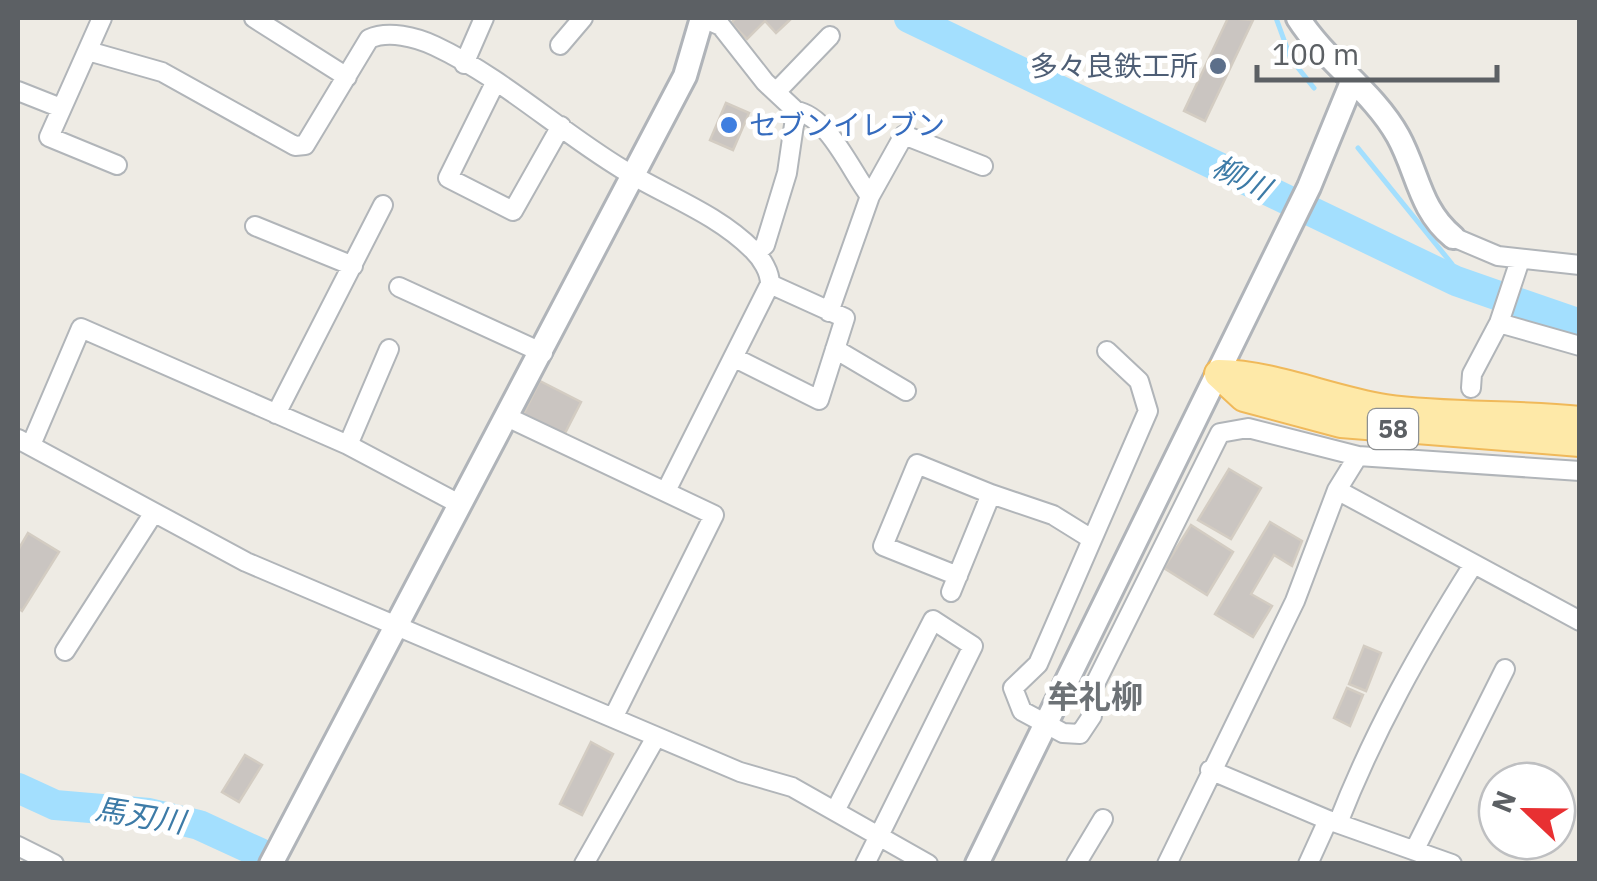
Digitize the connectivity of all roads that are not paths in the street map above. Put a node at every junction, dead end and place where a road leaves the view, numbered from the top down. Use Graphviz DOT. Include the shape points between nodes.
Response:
graph roads {
  1 [pos="102,18"];
  2 [pos="254,18"];
  3 [pos="484,18"];
  4 [pos="583,18"];
  5 [pos="703,18"];
  6 [pos="1298,18"];
  7 [pos="830,36"];
  8 [pos="560,45"];
  9 [pos="88,51"];
  10 [pos="464,64"];
  11 [pos="346,77"];
  12 [pos="1352,82"];
  13 [pos="496,83"];
  14 [pos="18,90"];
  15 [pos="776,92"];
  16 [pos="61,108"];
  17 [pos="796,111"];
  18 [pos="561,126"];
  19 [pos="117,165"];
  20 [pos="982,166"];
  21 [pos="633,176"];
  22 [pos="870,196"];
  23 [pos="384,205"];
  24 [pos="255,226"];
  25 [pos="1454,237"];
  26 [pos="756,253"];
  27 [pos="1520,260"];
  28 [pos="1580,265"];
  29 [pos="353,266"];
  30 [pos="770,284"];
  31 [pos="399,286"];
  32 [pos="829,312"];
  33 [pos="1500,320"];
  34 [pos="1580,346"];
  35 [pos="835,349"];
  36 [pos="389,350"];
  37 [pos="1107,351"];
  38 [pos="543,353"];
  39 [pos="735,358"];
  40 [pos="1218,374"];
  41 [pos="1470,388"];
  42 [pos="906,390"];
  43 [pos="276,414"];
  44 [pos="507,416"];
  45 [pos="1580,421"];
  46 [pos="24,442"];
  47 [pos="1580,442"];
  48 [pos="348,444"];
  49 [pos="1358,456"];
  50 [pos="1580,470"];
  51 [pos="1337,490"];
  52 [pos="666,491"];
  53 [pos="991,494"];
  54 [pos="461,505"];
  55 [pos="153,514"];
  56 [pos="1090,538"];
  57 [pos="1473,565"];
  58 [pos="1580,621"];
  59 [pos="397,628"];
  60 [pos="65,651"];
  61 [pos="1505,669"];
  62 [pos="613,718"];
  63 [pos="1046,723"];
  64 [pos="656,737"];
  65 [pos="1210,770"];
  66 [pos="836,811"];
  67 [pos="1103,819"];
  68 [pos="1333,822"];
  69 [pos="878,834"];
  70 [pos="18,846"];
  71 [pos="1415,849"];
  72 [pos="591,861"];
  73 [pos="54,864"];
  74 [pos="271,864"];
  75 [pos="865,864"];
  76 [pos="928,864"];
  77 [pos="977,864"];
  78 [pos="1076,864"];
  79 [pos="1166,864"];
  80 [pos="1308,864"];
  81 [pos="1452,864"];
  1 -- 9 [label="street"];
  2 -- 11 [label="street"];
  3 -- 10 [label="street"];
  4 -- 8 [label="street"];
  5 -- 15 [label="street" via="721,26"];
  5 -- 21 [label="street" via="685,76"];
  6 -- 12 [label="street"];
  7 -- 15 [label="street"];
  9 -- 11 [label="street" via="162,72 295,146 305,145"];
  9 -- 16 [label="street"];
  10 -- 11 [label="street" via="424,42 382,33 369,39"];
  10 -- 13 [label="street"];
  12 -- 25 [label="street" via="1387,118 1427,209"];
  12 -- 40 [label="street"];
  13 -- 18 [label="street"];
  13 -- 18 [label="street" via="448,178 514,211"];
  14 -- 16 [label="street"];
  15 -- 17 [label="street"];
  16 -- 19 [label="street" via="48,137"];
  17 -- 22 [label="street" via="820,124"];
  17 -- 26 [label="street" via="787,173"];
  18 -- 21 [label="street"];
  20 -- 22 [label="street" via="904,135"];
  21 -- 26 [label="street" via="672,194"];
  21 -- 38 [label="street"];
  22 -- 32 [label="street"];
  23 -- 29 [label="street"];
  24 -- 29 [label="street"];
  25 -- 27 [label="street"];
  26 -- 30 [label="street"];
  27 -- 28 [label="street"];
  27 -- 33 [label="street"];
  29 -- 43 [label="street"];
  30 -- 32 [label="street"];
  30 -- 39 [label="street"];
  31 -- 38 [label="street"];
  32 -- 35 [label="street" via="845,318"];
  33 -- 34 [label="street"];
  33 -- 41 [label="street"];
  35 -- 39 [label="street" via="818,400"];
  35 -- 42 [label="street"];
  36 -- 48 [label="street"];
  37 -- 56 [label="street" via="1138,381 1148,411"];
  38 -- 44 [label="street"];
  39 -- 52 [label="street"];
  40 -- 45 [label="main road, 58" via="1254,374 1390,410"];
  40 -- 47 [label="main road, 58" via="1244,397 1340,424"];
  40 -- 63 [label="street"];
  43 -- 46 [label="street" via="81,328"];
  43 -- 48 [label="street"];
  44 -- 52 [label="street"];
  44 -- 54 [label="street"];
  46 -- 55 [label="street"];
  48 -- 54 [label="street"];
  49 -- 50 [label="street"];
  49 -- 51 [label="street"];
  49 -- 63 [label="street" via="1248,428 1220,434 1092,690 1086,729 1072,735"];
  51 -- 57 [label="street"];
  51 -- 65 [label="street" via="1295,601"];
  52 -- 62 [label="street" via="714,515"];
  53 -- 53 [label="street" via="954,584 883,546 917,464"];
  53 -- 56 [label="street" via="1053,516"];
  54 -- 59 [label="street"];
  55 -- 59 [label="street"];
  55 -- 60 [label="street"];
  56 -- 63 [label="street" via="1038,664 1013,688 1022,711"];
  57 -- 58 [label="street"];
  57 -- 68 [label="street" via="1408,668"];
  59 -- 62 [label="street"];
  59 -- 74 [label="street"];
  61 -- 71 [label="street"];
  62 -- 64 [label="street"];
  63 -- 77 [label="street"];
  64 -- 66 [label="street" via="792,787"];
  64 -- 72 [label="street"];
  65 -- 68 [label="street"];
  65 -- 79 [label="street"];
  66 -- 69 [label="street"];
  66 -- 69 [label="street" via="933,620 972,646"];
  67 -- 78 [label="street"];
  68 -- 71 [label="street"];
  68 -- 80 [label="street"];
  69 -- 75 [label="street"];
  69 -- 76 [label="street"];
  70 -- 73 [label="street"];
  71 -- 81 [label="street"];
}
